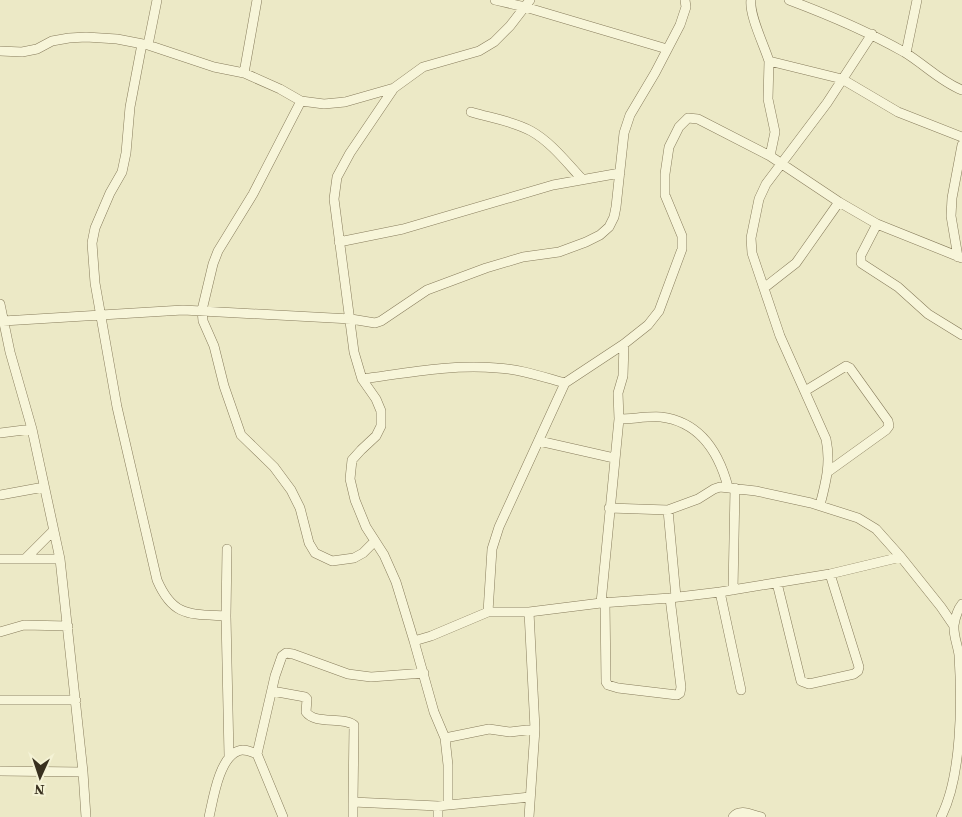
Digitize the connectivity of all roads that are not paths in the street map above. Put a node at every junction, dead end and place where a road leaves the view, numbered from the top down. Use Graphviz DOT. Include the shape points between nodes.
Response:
graph roads {
  1 [pos="157,0"];
  2 [pos="257,0"];
  3 [pos="495,0"];
  4 [pos="685,0"];
  5 [pos="752,0"];
  6 [pos="789,0"];
  7 [pos="917,0"];
  8 [pos="528,3"];
  9 [pos="872,34"];
  10 [pos="145,45"];
  11 [pos="666,49"];
  12 [pos="0,51"];
  13 [pos="906,54"];
  14 [pos="769,60"];
  15 [pos="244,73"];
  16 [pos="842,79"];
  17 [pos="394,88"];
  18 [pos="962,90"];
  19 [pos="301,102"];
  20 [pos="471,112"];
  21 [pos="962,137"];
  22 [pos="962,145"];
  23 [pos="770,156"];
  24 [pos="781,162"];
  25 [pos="620,174"];
  26 [pos="582,180"];
  27 [pos="839,202"];
  28 [pos="877,224"];
  29 [pos="339,242"];
  30 [pos="960,258"];
  31 [pos="764,288"];
  32 [pos="0,304"];
  33 [pos="202,310"];
  34 [pos="101,314"];
  35 [pos="351,320"];
  36 [pos="3,321"];
  37 [pos="962,335"];
  38 [pos="624,344"];
  39 [pos="362,379"];
  40 [pos="565,383"];
  41 [pos="805,391"];
  42 [pos="619,419"];
  43 [pos="32,429"];
  44 [pos="0,433"];
  45 [pos="539,441"];
  46 [pos="614,458"];
  47 [pos="829,471"];
  48 [pos="44,487"];
  49 [pos="732,488"];
  50 [pos="0,495"];
  51 [pos="820,505"];
  52 [pos="609,508"];
  53 [pos="668,510"];
  54 [pos="54,531"];
  55 [pos="375,540"];
  56 [pos="227,549"];
  57 [pos="901,557"];
  58 [pos="0,559"];
  59 [pos="26,559"];
  60 [pos="60,559"];
  61 [pos="830,574"];
  62 [pos="777,583"];
  63 [pos="733,590"];
  64 [pos="720,592"];
  65 [pos="673,598"];
  66 [pos="603,602"];
  67 [pos="962,604"];
  68 [pos="488,612"];
  69 [pos="529,612"];
  70 [pos="226,616"];
  71 [pos="68,626"];
  72 [pos="954,626"];
  73 [pos="0,632"];
  74 [pos="414,641"];
  75 [pos="424,673"];
  76 [pos="741,690"];
  77 [pos="272,691"];
  78 [pos="0,700"];
  79 [pos="76,700"];
  80 [pos="535,729"];
  81 [pos="445,738"];
  82 [pos="257,754"];
  83 [pos="229,756"];
  84 [pos="959,768"];
  85 [pos="0,771"];
  86 [pos="83,772"];
  87 [pos="530,797"];
  88 [pos="353,802"];
  89 [pos="448,805"];
  90 [pos="438,806"];
  91 [pos="86,817"];
  92 [pos="209,817"];
  93 [pos="283,817"];
  94 [pos="353,817"];
  95 [pos="438,817"];
  96 [pos="529,817"];
  97 [pos="733,817"];
  98 [pos="761,817"];
  99 [pos="940,817"];
  1 -- 10 [label="street"];
  2 -- 15 [label="street"];
  3 -- 8 [label="street"];
  4 -- 11 [label="street" via="680,25"];
  5 -- 14 [label="street" via="753,18"];
  6 -- 9 [label="street"];
  7 -- 13 [label="street"];
  8 -- 11 [label="street"];
  8 -- 17 [label="street" via="494,42 479,51 423,67"];
  9 -- 13 [label="street"];
  9 -- 16 [label="street"];
  10 -- 12 [label="street" via="86,37 52,41 22,52"];
  10 -- 15 [label="street"];
  10 -- 34 [label="street" via="130,108 122,172 95,228 92,243"];
  11 -- 25 [label="street" via="630,115 624,133"];
  13 -- 18 [label="street"];
  14 -- 16 [label="street"];
  14 -- 23 [label="street" via="768,99 775,132"];
  15 -- 19 [label="street"];
  16 -- 21 [label="street" via="898,112"];
  16 -- 24 [label="street"];
  17 -- 19 [label="street" via="346,102"];
  17 -- 29 [label="street" via="337,177 334,199"];
  19 -- 33 [label="street" via="253,194 218,251"];
  20 -- 26 [label="street" via="532,132"];
  22 -- 30 [label="street" via="951,216"];
  23 -- 24 [label="street"];
  23 -- 38 [label="street" via="698,119 688,118 679,127 669,147 665,194 682,236 682,249 659,311 648,325"];
  24 -- 27 [label="street"];
  24 -- 31 [label="street" via="759,200 751,238 752,253"];
  25 -- 26 [label="street"];
  25 -- 35 [label="street" via="614,217 600,235 559,252 523,257 427,290 375,323"];
  26 -- 29 [label="street" via="403,229"];
  27 -- 28 [label="street"];
  27 -- 31 [label="street" via="796,263"];
  28 -- 30 [label="street"];
  28 -- 37 [label="street" via="861,255 861,263 898,288 928,314"];
  29 -- 35 [label="street"];
  31 -- 41 [label="street" via="780,336"];
  32 -- 36 [label="street"];
  33 -- 34 [label="street"];
  33 -- 35 [label="street"];
  33 -- 55 [label="street" via="241,435 274,467 291,490 315,553 332,560 354,558 363,554"];
  34 -- 36 [label="street"];
  34 -- 70 [label="street" via="117,407 157,580 171,605 186,613"];
  35 -- 39 [label="street" via="354,352"];
  36 -- 43 [label="street"];
  38 -- 40 [label="street"];
  38 -- 42 [label="street" via="623,376 618,393"];
  39 -- 40 [label="street" via="475,367 514,370"];
  39 -- 55 [label="street" via="381,410 381,426 376,436 352,460 350,479 366,527"];
  40 -- 45 [label="street"];
  41 -- 47 [label="street" via="826,439"];
  41 -- 47 [label="street" via="846,366 888,421 886,430"];
  42 -- 46 [label="street"];
  42 -- 49 [label="street" via="660,417 692,428 719,460"];
  43 -- 44 [label="street"];
  43 -- 48 [label="street"];
  45 -- 46 [label="street"];
  45 -- 68 [label="street" via="492,549"];
  46 -- 52 [label="street"];
  47 -- 51 [label="street"];
  48 -- 50 [label="street"];
  48 -- 54 [label="street"];
  49 -- 51 [label="street"];
  49 -- 53 [label="street" via="714,489"];
  49 -- 63 [label="street"];
  51 -- 57 [label="street" via="858,518 876,529"];
  52 -- 53 [label="street"];
  52 -- 66 [label="street"];
  53 -- 65 [label="street"];
  54 -- 59 [label="street"];
  54 -- 60 [label="street"];
  55 -- 74 [label="street" via="396,582"];
  56 -- 70 [label="street"];
  57 -- 61 [label="street"];
  57 -- 72 [label="street"];
  58 -- 59 [label="street"];
  59 -- 60 [label="street"];
  60 -- 71 [label="street"];
  61 -- 62 [label="street"];
  61 -- 62 [label="street" via="859,667 854,674 809,684 801,682"];
  62 -- 63 [label="street"];
  63 -- 64 [label="street"];
  64 -- 65 [label="street"];
  64 -- 76 [label="street"];
  65 -- 66 [label="street"];
  65 -- 66 [label="street" via="681,687 677,695 608,685"];
  66 -- 69 [label="street"];
  67 -- 72 [label="street"];
  68 -- 69 [label="street"];
  68 -- 74 [label="street"];
  69 -- 80 [label="street"];
  70 -- 83 [label="street"];
  71 -- 73 [label="street" via="24,625"];
  71 -- 79 [label="street"];
  72 -- 84 [label="street" via="959,652"];
  74 -- 75 [label="street"];
  75 -- 77 [label="street" via="371,677 348,674 286,653 282,656"];
  75 -- 81 [label="street"];
  77 -- 82 [label="street"];
  77 -- 88 [label="street" via="306,697 306,712 312,718 354,725"];
  78 -- 79 [label="street"];
  79 -- 86 [label="street"];
  80 -- 81 [label="street" via="510,732 489,729"];
  80 -- 87 [label="street"];
  81 -- 89 [label="street"];
  82 -- 83 [label="street" via="238,750"];
  82 -- 93 [label="street"];
  83 -- 92 [label="street" via="219,777"];
  84 -- 99 [label="street" via="948,804"];
  85 -- 86 [label="street"];
  86 -- 91 [label="street"];
  87 -- 89 [label="street"];
  87 -- 96 [label="street"];
  88 -- 90 [label="street"];
  88 -- 94 [label="street"];
  89 -- 90 [label="street"];
  90 -- 95 [label="street"];
  97 -- 98 [label="street" via="741,812"];
}
